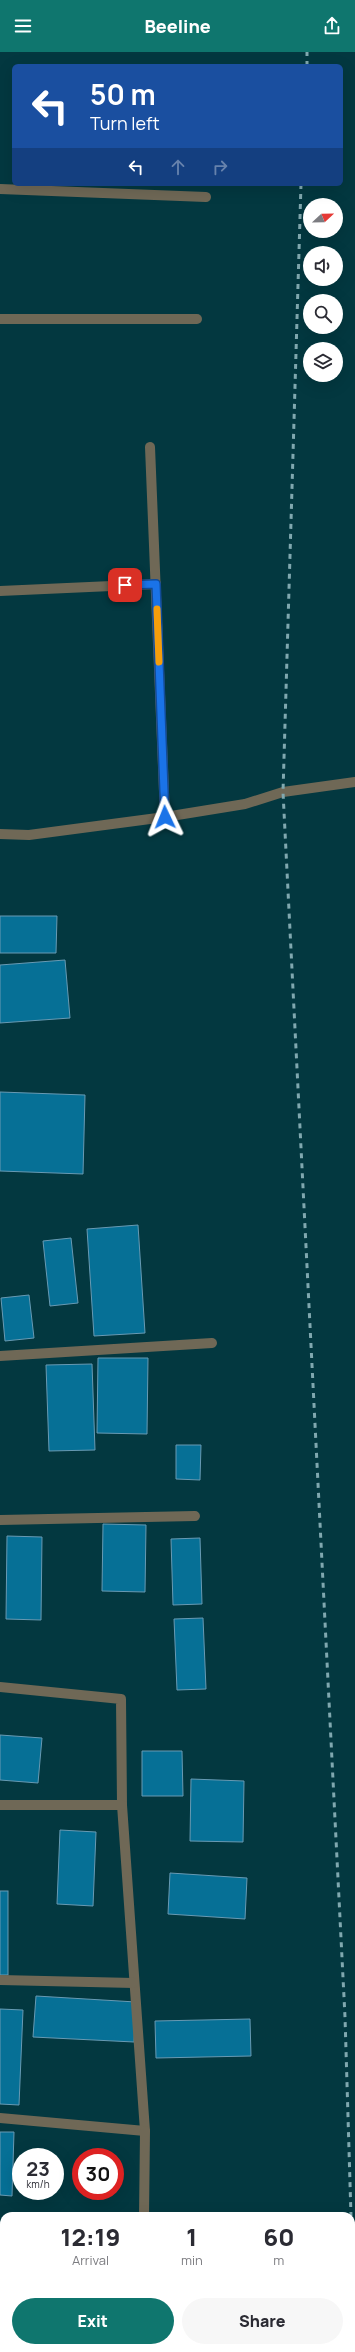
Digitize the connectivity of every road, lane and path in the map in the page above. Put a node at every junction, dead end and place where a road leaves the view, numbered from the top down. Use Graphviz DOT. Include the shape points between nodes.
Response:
graph roads {
  1 [pos="0,189"];
  2 [pos="206,197"];
  3 [pos="0,319"];
  4 [pos="197,319"];
  5 [pos="150,447"];
  6 [pos="156,584"];
  7 [pos="0,591"];
  8 [pos="355,782"];
  9 [pos="165,817"];
  10 [pos="0,834"];
  11 [pos="212,1343"];
  12 [pos="0,1356"];
  13 [pos="194,1516"];
  14 [pos="0,1520"];
  15 [pos="0,1687"];
  16 [pos="0,1805"];
  17 [pos="122,1805"];
  18 [pos="0,1980"];
  19 [pos="134,1983"];
  20 [pos="0,2118"];
  21 [pos="146,2131"];
  22 [pos="144,2212"];
  1 -- 2 [label="street"];
  3 -- 4 [label="street"];
  5 -- 6 [label="street"];
  6 -- 7 [label="street"];
  6 -- 9 [label="street"];
  8 -- 9 [label="street" via="283,792 245,804"];
  9 -- 10 [label="street" via="29,835"];
  11 -- 12 [label="street"];
  13 -- 14 [label="street"];
  15 -- 17 [label="street" via="121,1699"];
  16 -- 17 [label="street"];
  17 -- 19 [label="street"];
  18 -- 19 [label="street"];
  19 -- 21 [label="street"];
  20 -- 21 [label="street"];
  21 -- 22 [label="street"];
}
